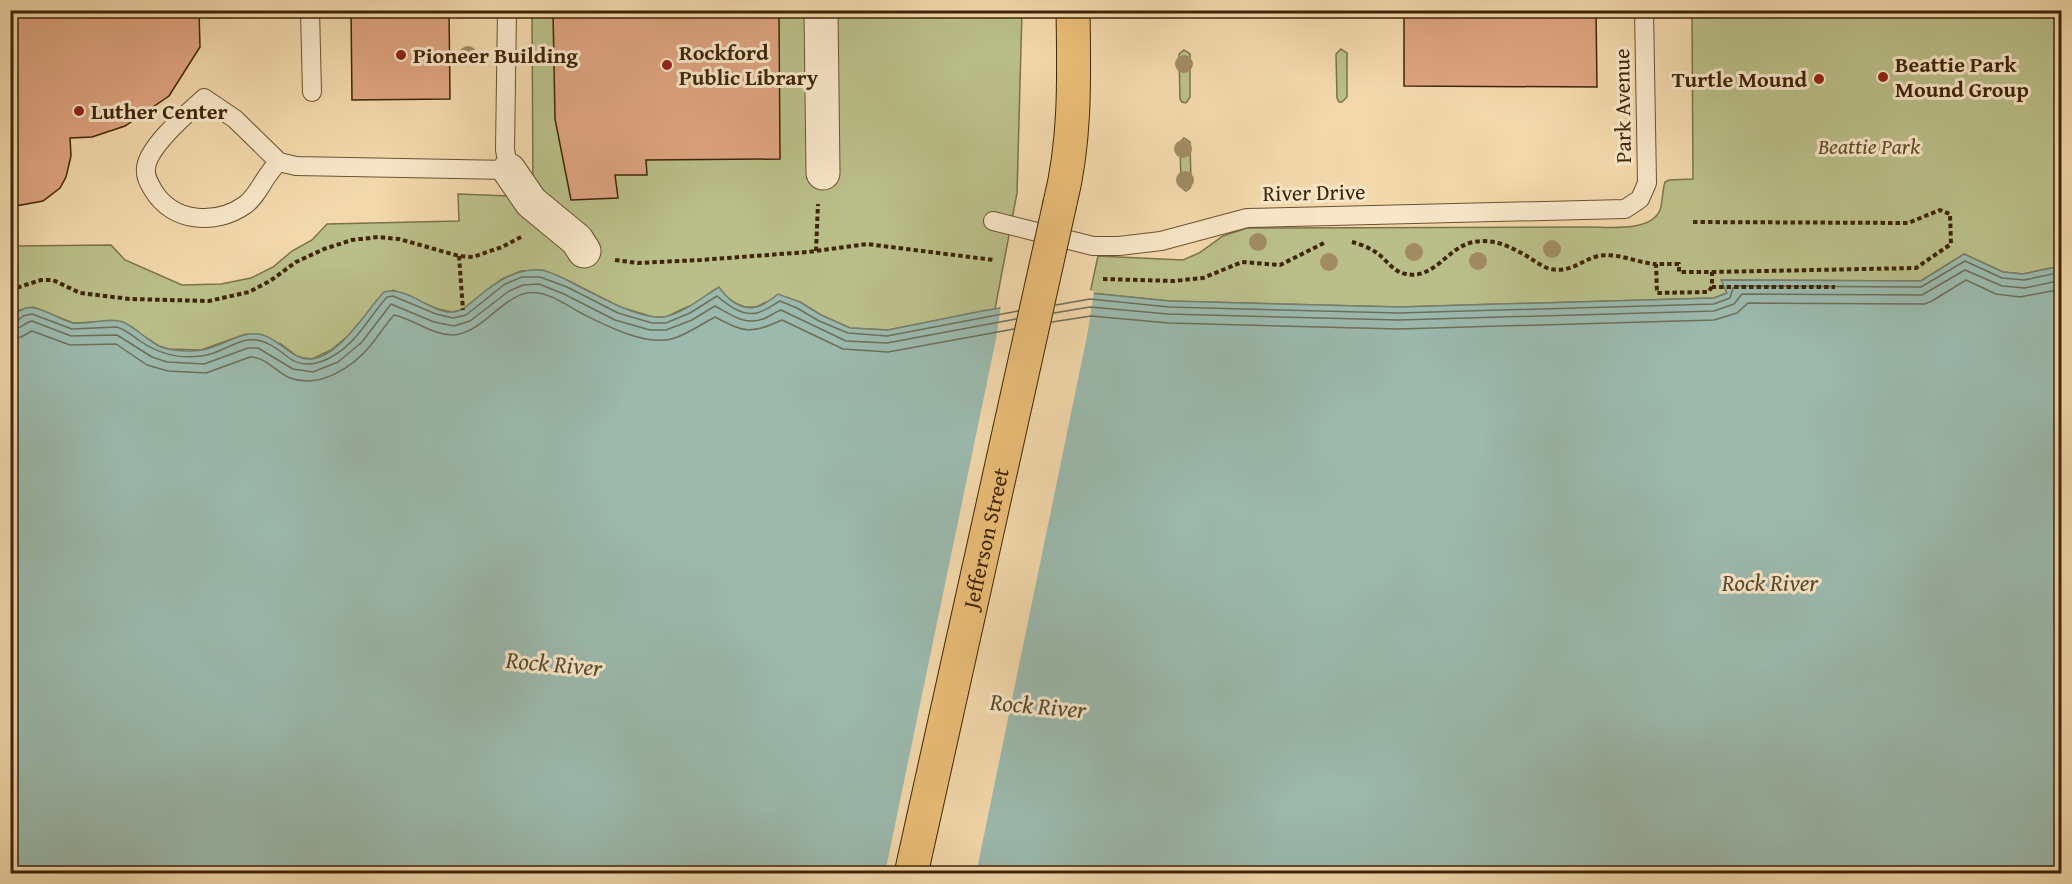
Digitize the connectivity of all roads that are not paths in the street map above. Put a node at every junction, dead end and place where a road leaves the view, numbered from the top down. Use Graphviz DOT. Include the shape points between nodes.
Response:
graph roads {
  1 [pos="310,10"];
  2 [pos="507,10"];
  3 [pos="821,10"];
  4 [pos="1073,10"];
  5 [pos="1644,10"];
  6 [pos="312,93"];
  7 [pos="279,162"];
  8 [pos="509,170"];
  9 [pos="823,173"];
  10 [pos="1640,200"];
  11 [pos="993,221"];
  12 [pos="584,251"];
  13 [pos="911,873"];
  1 -- 6 [label="lane"];
  2 -- 8 [label="lane" via="504,150"];
  3 -- 9 [label="street"];
  4 -- 13 [label="main road, Jefferson Street, bridge" via="1074,95 1068,174"];
  5 -- 10 [label="lane, Park Avenue" via="1647,183"];
  7 -- 7 [label="lane" via="235,118 204,98 155,148 146,166 147,180 158,198 172,210 185,216 214,219 247,204 268,171"];
  7 -- 8 [label="lane" via="296,166"];
  8 -- 12 [label="street" via="531,202 578,240"];
  10 -- 11 [label="lane, River Drive" via="1624,209 1246,218 1161,241 1119,246 1093,246"];
}
